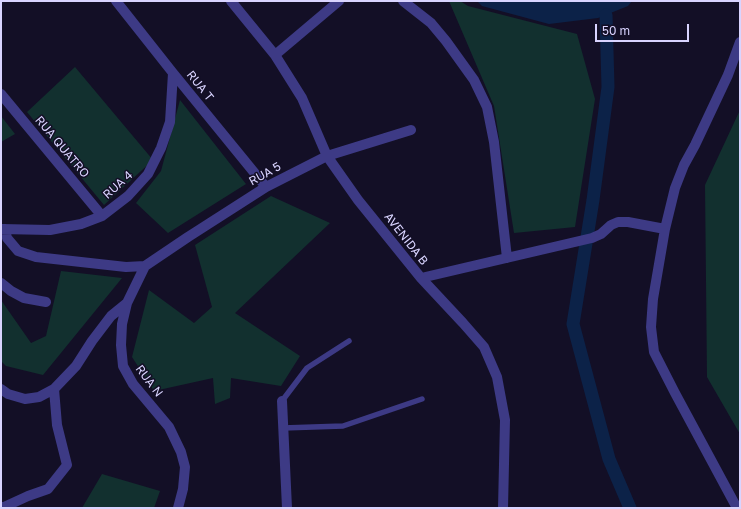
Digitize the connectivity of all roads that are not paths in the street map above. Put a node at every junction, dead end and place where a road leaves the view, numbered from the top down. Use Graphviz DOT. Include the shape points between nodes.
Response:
graph roads {
  1 [pos="116,1"];
  2 [pos="232,1"];
  3 [pos="339,1"];
  4 [pos="402,1"];
  5 [pos="740,42"];
  6 [pos="275,55"];
  7 [pos="173,73"];
  8 [pos="1,94"];
  9 [pos="411,130"];
  10 [pos="327,156"];
  11 [pos="266,187"];
  12 [pos="102,216"];
  13 [pos="3,229"];
  14 [pos="665,229"];
  15 [pos="507,258"];
  16 [pos="145,266"];
  17 [pos="421,278"];
  18 [pos="1,283"];
  19 [pos="46,302"];
  20 [pos="127,303"];
  21 [pos="349,341"];
  22 [pos="1,388"];
  23 [pos="54,389"];
  24 [pos="422,399"];
  25 [pos="282,401"];
  26 [pos="283,428"];
  27 [pos="1,507"];
  28 [pos="178,508"];
  29 [pos="287,508"];
  30 [pos="503,508"];
  31 [pos="737,508"];
  1 -- 7 [label="street, RUA T"];
  2 -- 6 [label="street, AVENIDA B"];
  3 -- 6 [label="street"];
  4 -- 15 [label="street" via="431,23 446,41 474,80 487,107 494,142"];
  5 -- 14 [label="street" via="728,75 684,165"];
  6 -- 10 [label="street, AVENIDA B" via="302,98"];
  7 -- 11 [label="street, RUA T"];
  7 -- 12 [label="street, RUA 4" via="170,122 155,161 148,174 128,196"];
  8 -- 12 [label="street, RUA QUATRO"];
  9 -- 10 [label="street, RUA 5"];
  10 -- 11 [label="street, RUA 5"];
  10 -- 17 [label="street, AVENIDA B" via="358,200"];
  11 -- 16 [label="street, RUA 5"];
  12 -- 13 [label="street, RUA 4" via="81,224 50,230"];
  13 -- 16 [label="street" via="18,251 36,257 126,267"];
  14 -- 15 [label="street" via="618,222 592,238"];
  14 -- 31 [label="street" via="653,299 651,327 654,352"];
  15 -- 17 [label="street"];
  16 -- 20 [label="street, RUA N"];
  17 -- 30 [label="street, AVENIDA B" via="484,348 497,377 505,420"];
  18 -- 19 [label="street" via="24,298"];
  20 -- 23 [label="street" via="111,316 76,366"];
  20 -- 28 [label="street, RUA N" via="122,324 123,366 133,384 169,427 181,452 185,467"];
  21 -- 25 [label="lane" via="308,368"];
  22 -- 23 [label="street" via="8,394 25,399 39,397"];
  23 -- 27 [label="street" via="57,425 67,465 48,488"];
  24 -- 26 [label="lane" via="343,426"];
  25 -- 26 [label="street"];
  26 -- 29 [label="street"];
}
